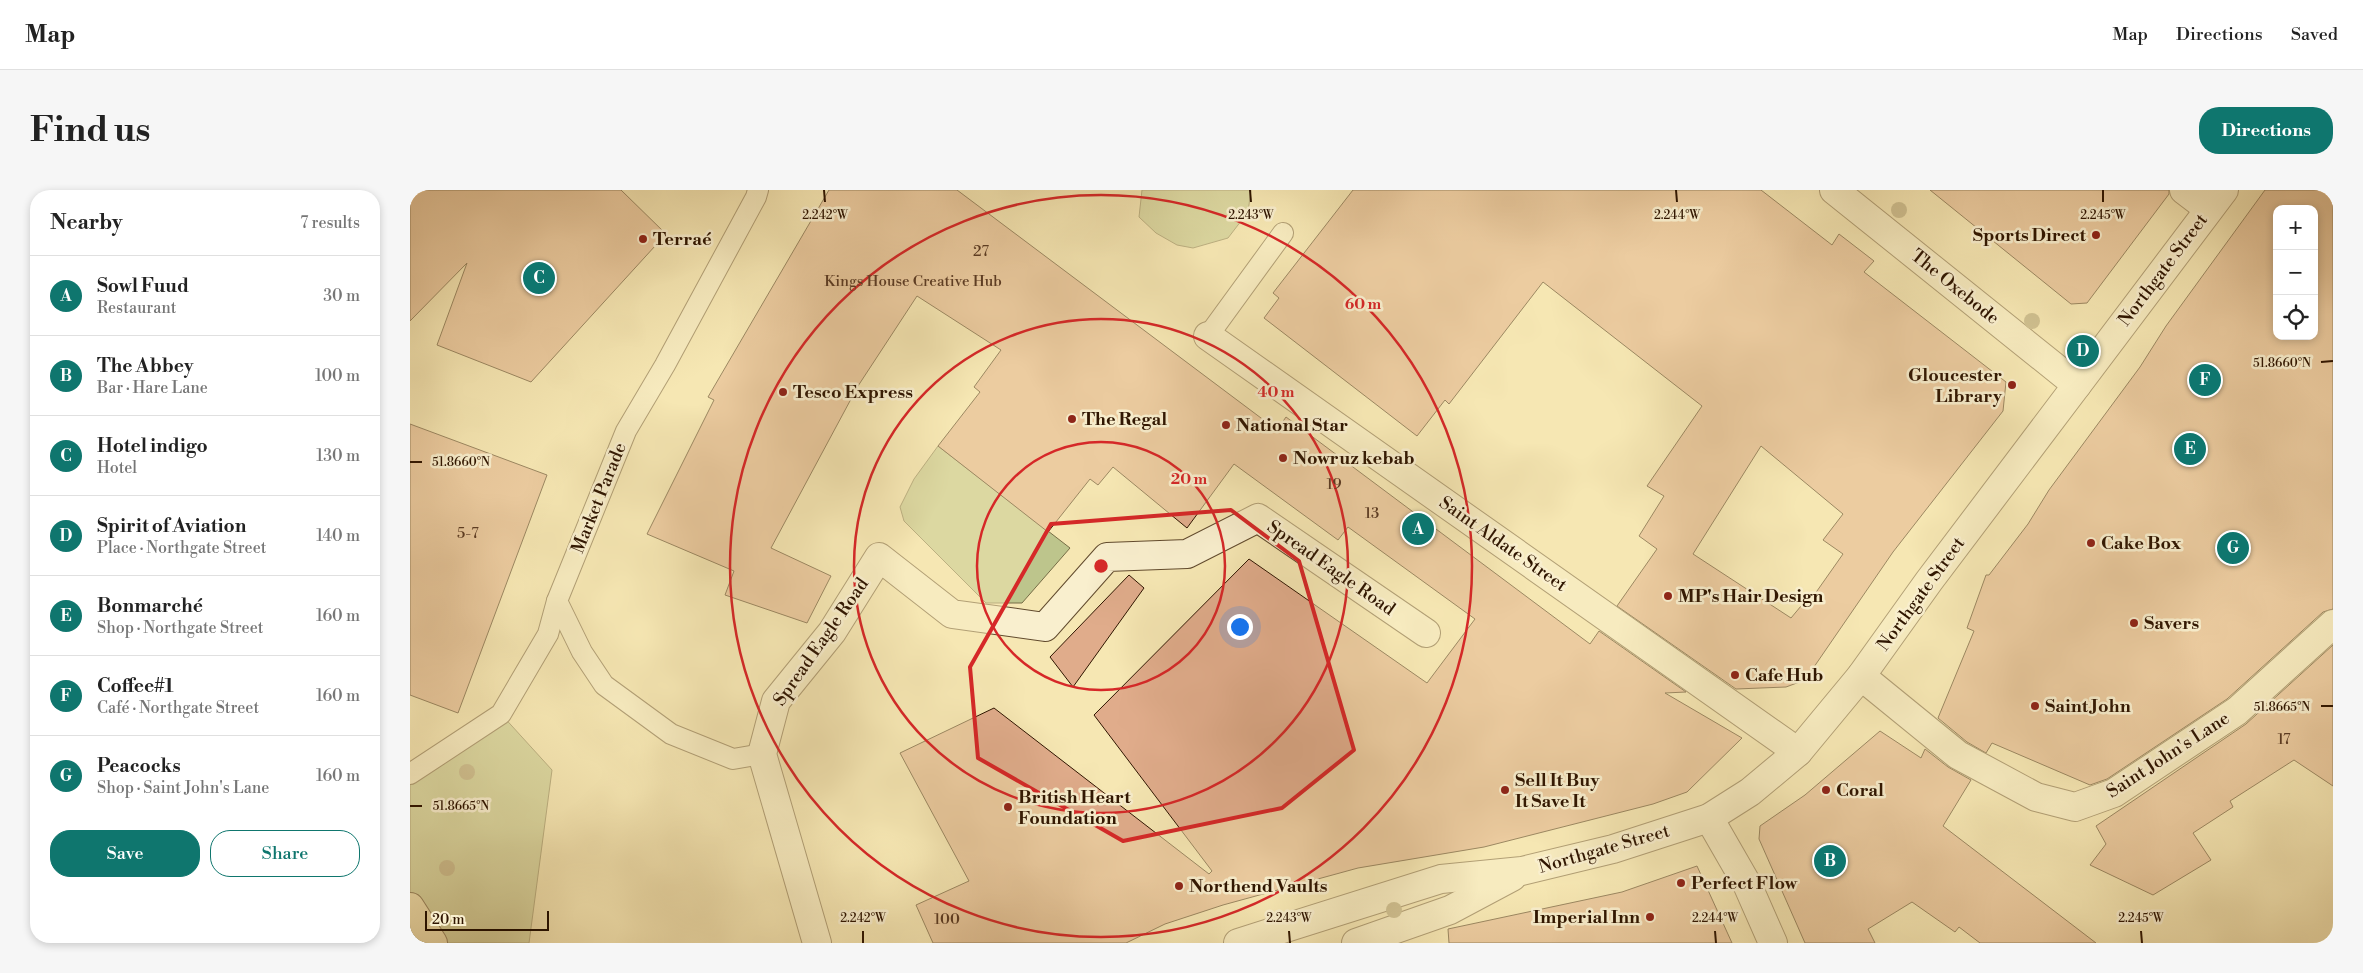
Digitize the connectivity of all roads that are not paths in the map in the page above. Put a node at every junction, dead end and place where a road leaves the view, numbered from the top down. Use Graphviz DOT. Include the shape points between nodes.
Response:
graph roads {
  1 [pos="758,190"];
  2 [pos="1834,190"];
  3 [pos="2184,190"];
  4 [pos="2217,200"];
  5 [pos="1283,233"];
  6 [pos="1208,336"];
  7 [pos="2077,384"];
  8 [pos="557,600"];
  9 [pos="2333,624"];
  10 [pos="1426,634"];
  11 [pos="1861,676"];
  12 [pos="1798,752"];
  13 [pos="762,754"];
  14 [pos="410,774"];
  15 [pos="1708,818"];
  16 [pos="1522,872"];
  17 [pos="410,907"];
  18 [pos="433,943"];
  19 [pos="817,943"];
  20 [pos="1238,943"];
  21 [pos="1356,943"];
  22 [pos="1773,943"];
  1 -- 8 [label="lane, Market Parade" via="626,431"];
  2 -- 7 [label="street, The Oxebode"];
  3 -- 4 [label="street"];
  4 -- 7 [label="street, Northgate Street"];
  5 -- 6 [label="lane"];
  6 -- 12 [label="street, Saint Aldate Street"];
  7 -- 11 [label="street, Northgate Street"];
  8 -- 13 [label="lane" via="582,652 604,686 671,734 733,759"];
  8 -- 14 [label="lane, Market Parade" via="548,634 501,714"];
  9 -- 11 [label="street, Saint John's Lane" via="2237,711 2114,793 2075,807 2036,797 1958,755"];
  10 -- 13 [label="street, Spread Eagle Road" via="1258,518 1187,554 1108,557 1046,626 952,614 880,558 832,632 776,700"];
  11 -- 12 [label="street, Northgate Street"];
  12 -- 15 [label="street, Northgate Street" via="1750,792"];
  13 -- 19 [label="street"];
  15 -- 16 [label="street, Northgate Street" via="1613,850"];
  15 -- 22 [label="street" via="1747,884"];
  16 -- 20 [label="street, Northgate Street" via="1441,879"];
  16 -- 21 [label="street, Northgate Street" via="1450,910"];
  17 -- 18 [label="main road"];
}
